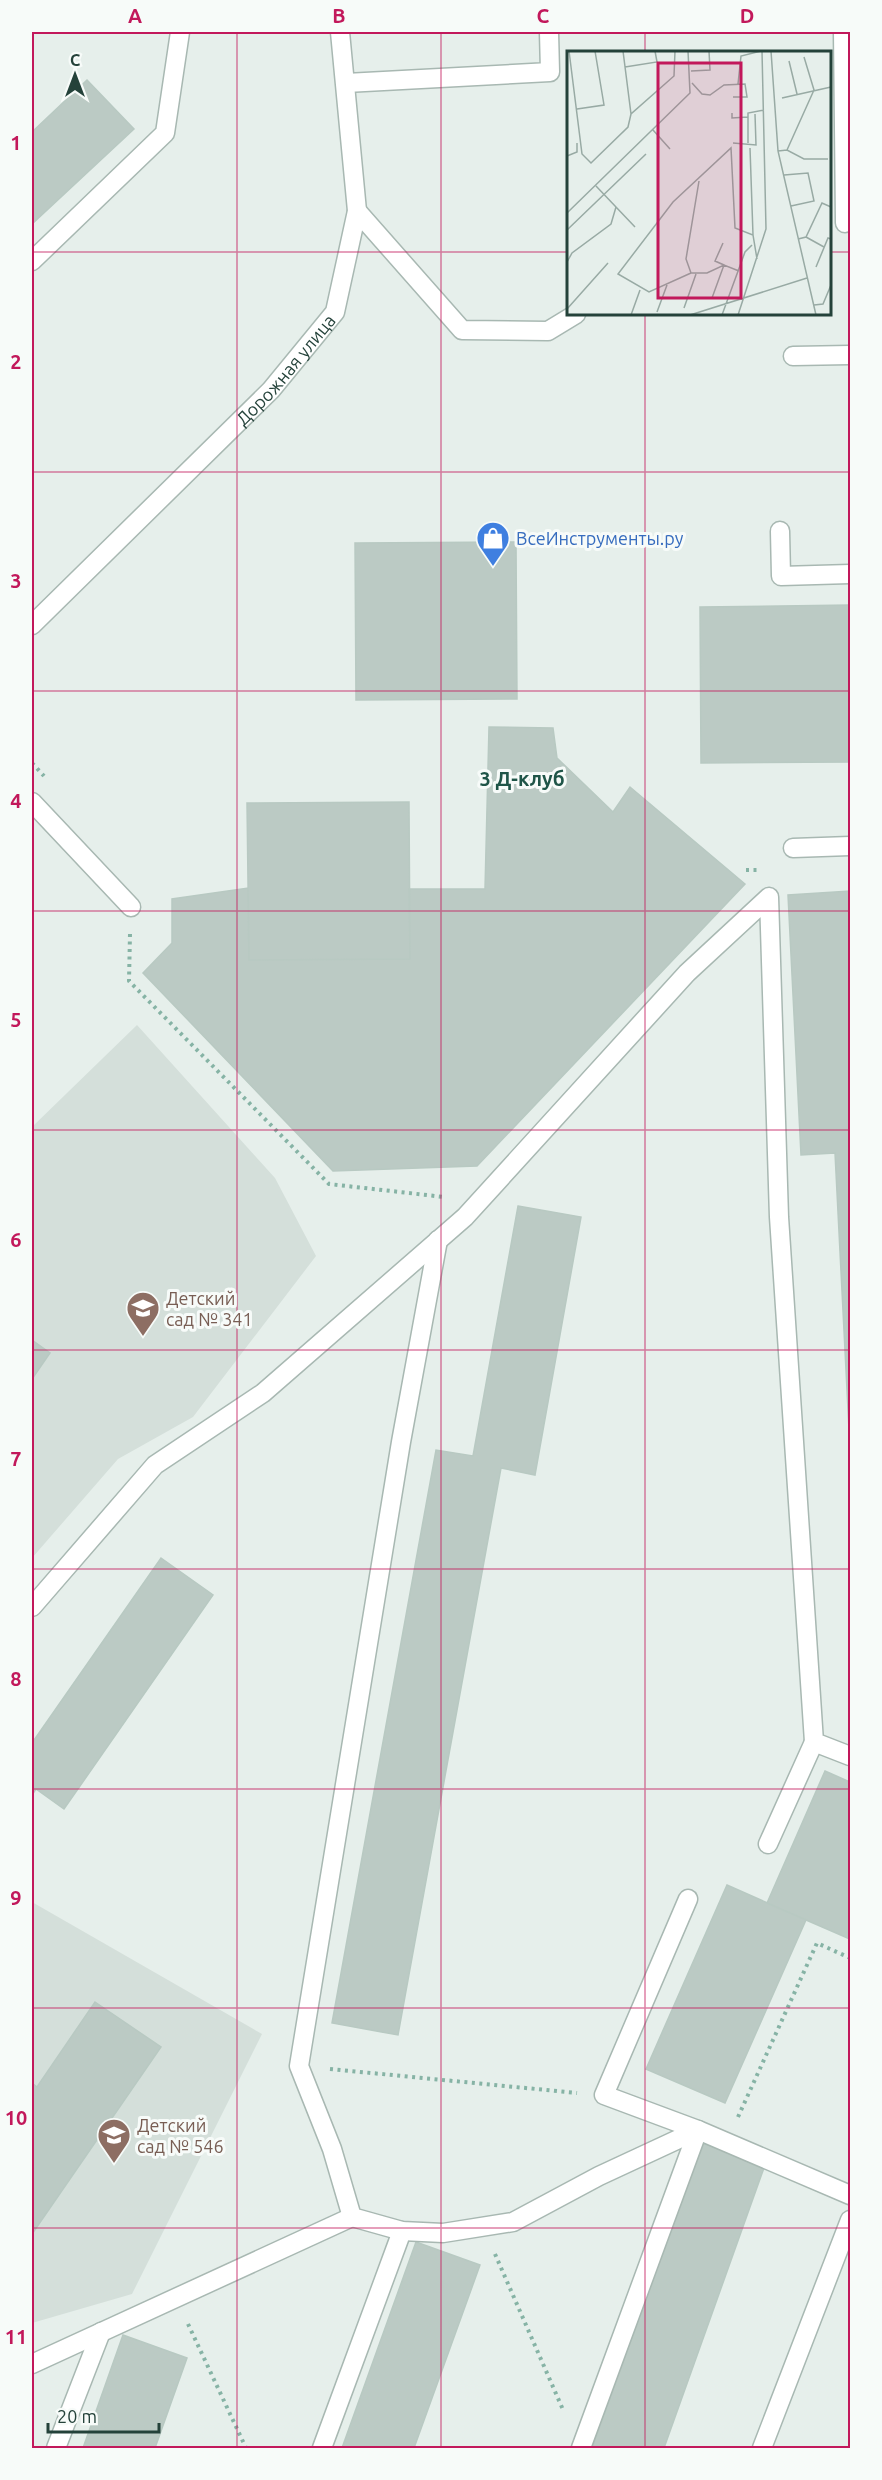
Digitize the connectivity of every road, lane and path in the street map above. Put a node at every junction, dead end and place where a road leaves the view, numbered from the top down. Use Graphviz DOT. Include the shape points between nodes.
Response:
graph roads {
  1 [pos="180,32"];
  2 [pos="340,32"];
  3 [pos="549,32"];
  4 [pos="843,32"];
  5 [pos="346,83"];
  6 [pos="357,211"];
  7 [pos="842,224"];
  8 [pos="32,261"];
  9 [pos="574,315"];
  10 [pos="850,355"];
  11 [pos="793,356"];
  12 [pos="780,531"];
  13 [pos="850,574"];
  14 [pos="32,625"];
  15 [pos="32,802"];
  16 [pos="850,846"];
  17 [pos="793,848"];
  18 [pos="131,907"];
  19 [pos="129,981"];
  20 [pos="480,1201"];
  21 [pos="438,1240"];
  22 [pos="32,1607"];
  23 [pos="814,1742"];
  24 [pos="850,1756"];
  25 [pos="768,1844"];
  26 [pos="688,1899"];
  27 [pos="850,1958"];
  28 [pos="299,2066"];
  29 [pos="604,2095"];
  30 [pos="698,2130"];
  31 [pos="726,2143"];
  32 [pos="850,2195"];
  33 [pos="352,2217"];
  34 [pos="850,2220"];
  35 [pos="483,2226"];
  36 [pos="402,2231"];
  37 [pos="176,2298"];
  38 [pos="101,2332"];
  39 [pos="32,2364"];
  40 [pos="566,2417"];
  41 [pos="57,2448"];
  42 [pos="246,2448"];
  43 [pos="322,2448"];
  44 [pos="581,2448"];
  45 [pos="762,2448"];
  1 -- 8 [label="street" via="165,133"];
  2 -- 5 [label="street, Дорожная улица"];
  3 -- 5 [label="street" via="550,72"];
  4 -- 7 [label="street"];
  5 -- 6 [label="street, Дорожная улица"];
  6 -- 9 [label="street" via="462,330 548,331"];
  6 -- 14 [label="street, Дорожная улица" via="335,312 271,390"];
  10 -- 11 [label="street"];
  12 -- 13 [label="street" via="781,576"];
  15 -- 18 [label="street"];
  16 -- 17 [label="street"];
  19 -- 20 [label="path" via="329,1184"];
  20 -- 21 [label="street"];
  20 -- 23 [label="street" via="687,973 769,897 779,1217"];
  21 -- 22 [label="street" via="263,1393 155,1465"];
  21 -- 28 [label="street"];
  23 -- 24 [label="street"];
  23 -- 25 [label="street"];
  26 -- 29 [label="street"];
  27 -- 31 [label="path" via="817,1942"];
  28 -- 29 [label="path"];
  28 -- 33 [label="street" via="332,2150"];
  29 -- 30 [label="street"];
  30 -- 31 [label="street"];
  30 -- 35 [label="street" via="513,2222"];
  30 -- 44 [label="street"];
  31 -- 32 [label="street"];
  33 -- 36 [label="street"];
  33 -- 37 [label="street"];
  34 -- 45 [label="street"];
  35 -- 36 [label="street" via="443,2233"];
  35 -- 40 [label="path"];
  36 -- 43 [label="street"];
  37 -- 38 [label="street"];
  37 -- 42 [label="path"];
  38 -- 39 [label="street"];
  38 -- 41 [label="street"];
}
